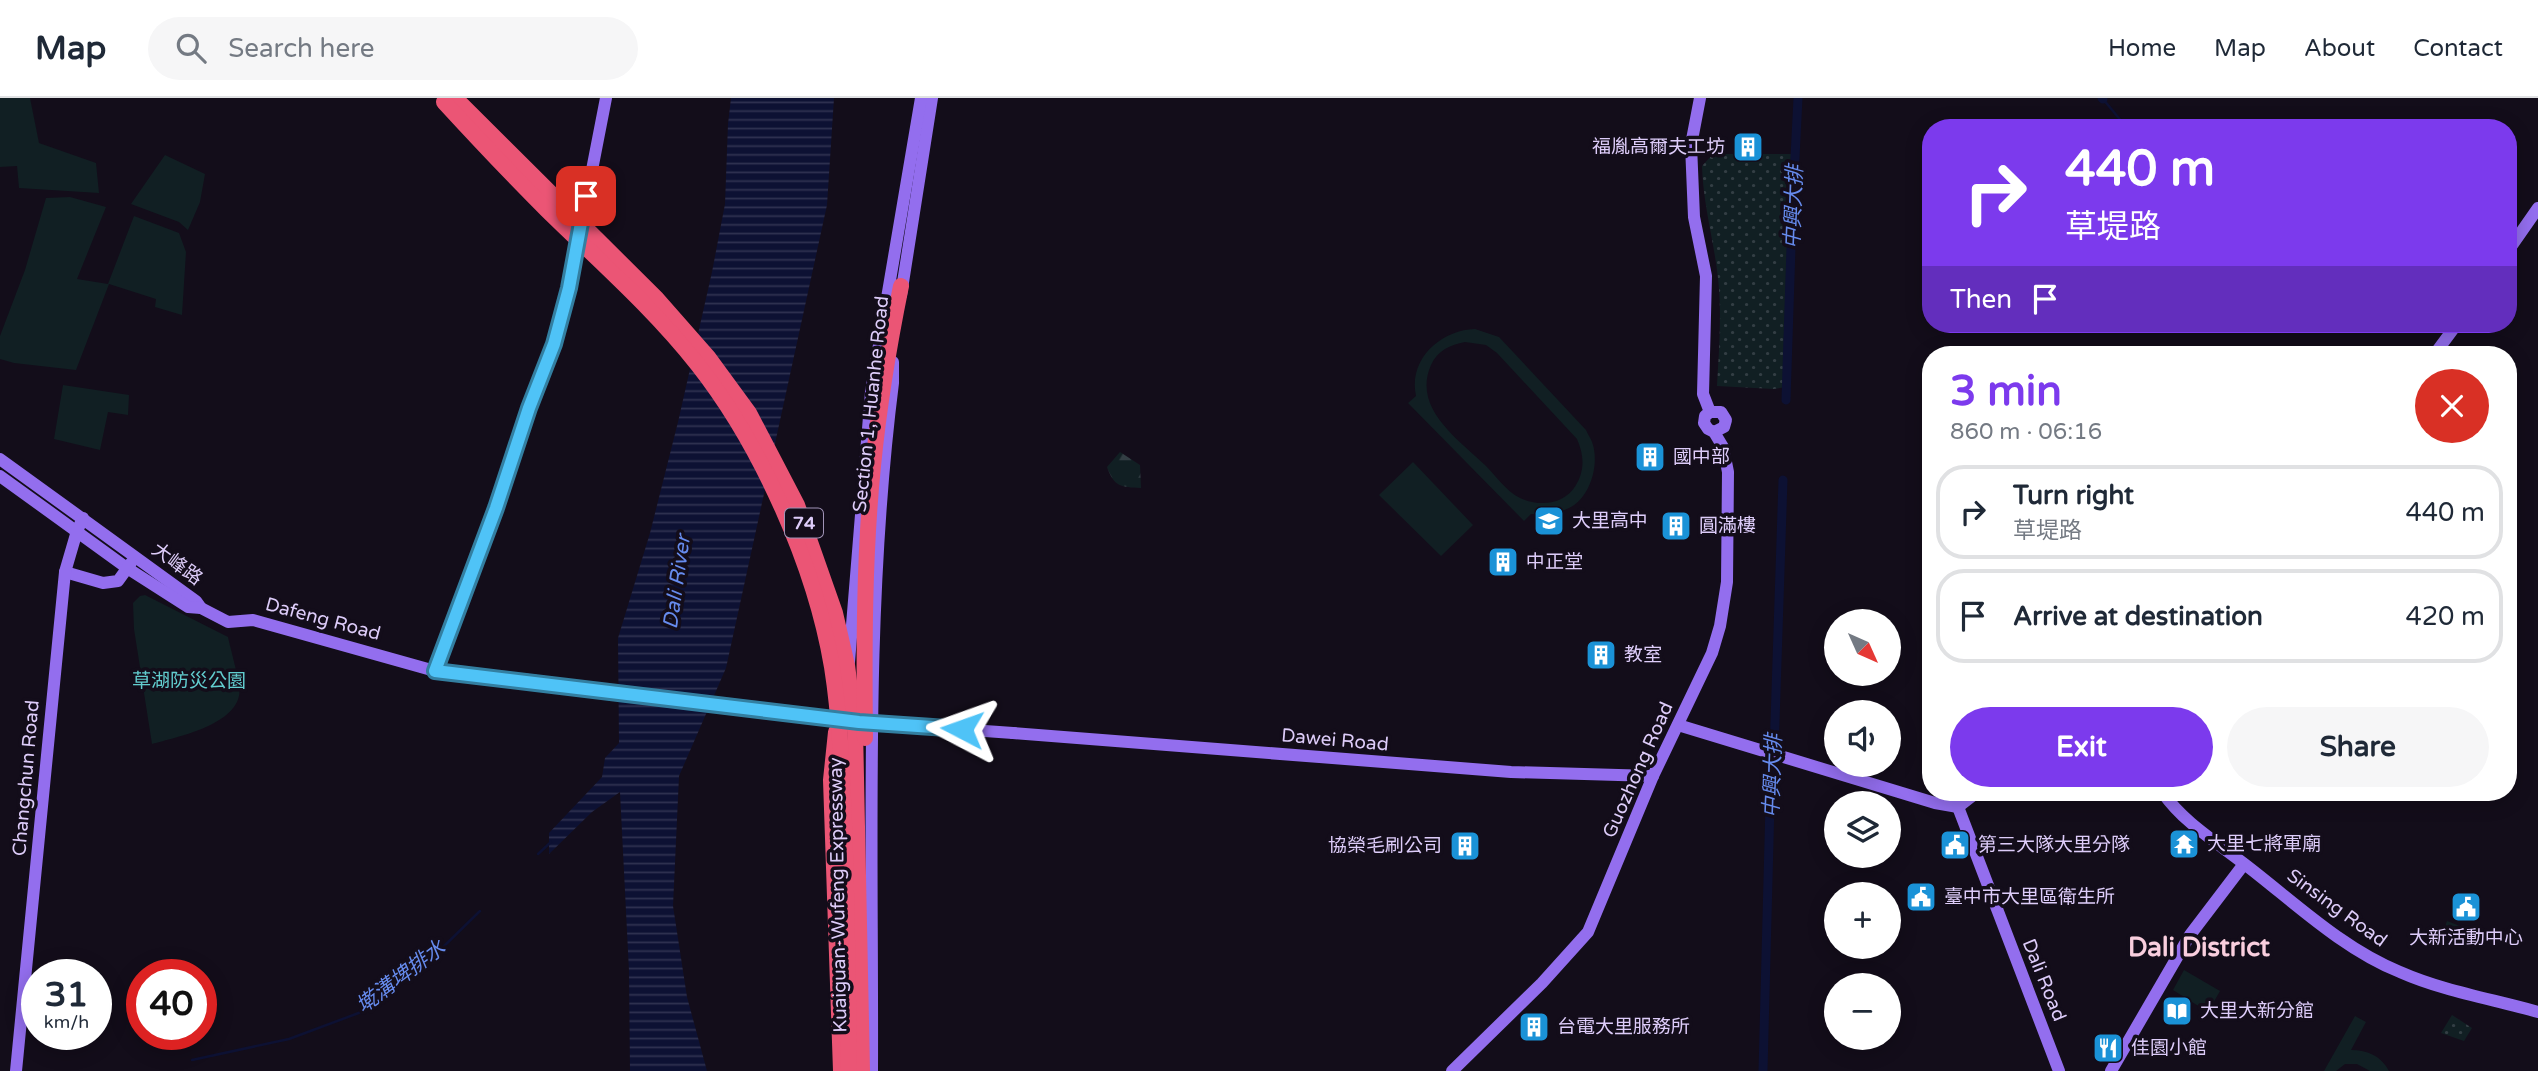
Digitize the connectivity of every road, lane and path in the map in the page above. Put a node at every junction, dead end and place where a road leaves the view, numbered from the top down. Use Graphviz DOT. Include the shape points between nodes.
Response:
graph roads {
  1 [pos="606,98"];
  2 [pos="921,98"];
  3 [pos="932,98"];
  4 [pos="1700,98"];
  5 [pos="445,99"];
  6 [pos="2538,208"];
  7 [pos="580,221"];
  8 [pos="2517,238"];
  9 [pos="577,242"];
  10 [pos="901,286"];
  11 [pos="0,459"];
  12 [pos="0,476"];
  13 [pos="83,518"];
  14 [pos="77,531"];
  15 [pos="136,557"];
  16 [pos="127,568"];
  17 [pos="65,572"];
  18 [pos="201,608"];
  19 [pos="435,671"];
  20 [pos="842,710"];
  21 [pos="1678,725"];
  22 [pos="1013,733"];
  23 [pos="1653,776"];
  24 [pos="1922,799"];
  25 [pos="1928,801"];
  26 [pos="1966,801"];
  27 [pos="2170,801"];
  28 [pos="1958,807"];
  29 [pos="2245,863"];
  30 [pos="861,964"];
  31 [pos="2538,1012"];
  32 [pos="16,1071"];
  33 [pos="845,1071"];
  34 [pos="856,1071"];
  35 [pos="862,1071"];
  36 [pos="872,1071"];
  37 [pos="1452,1071"];
  38 [pos="2059,1071"];
  39 [pos="2111,1071"];
  1 -- 7 [label="street"];
  2 -- 20 [label="street, Section 1, Huanhe Road" via="871,392 851,656"];
  3 -- 10 [label="street, Section 1, Huanhe Road"];
  4 -- 21 [label="street, Guozhong Road" via="1691,145 1694,216 1706,276 1703,394 1710,412 1704,423 1723,447 1728,472 1727,582 1712,653"];
  5 -- 7 [label="street"];
  5 -- 9 [label="street"];
  5 -- 30 [label="highway, Kuaiguan-Wufeng Expressway / 74, bridge" via="657,299 708,357 749,413 797,505 835,613 847,665 855,729"];
  5 -- 33 [label="highway, Kuaiguan-Wufeng Expressway / 74, bridge" via="546,209 650,309 699,366 784,510 820,616 840,732 847,894"];
  6 -- 8 [label="street"];
  7 -- 9 [label="street"];
  9 -- 19 [label="street" via="554,344"];
  10 -- 30 [label="highway, bridge" via="873,465 868,536 864,677 868,930"];
  10 -- 36 [label="street, Section 1, Huanhe Road" via="877,537 872,659"];
  11 -- 13 [label="street, 大峰路"];
  12 -- 14 [label="street, 大峰路"];
  13 -- 14 [label="street, Changchun Road"];
  13 -- 15 [label="street, 大峰路"];
  14 -- 16 [label="street, 大峰路"];
  14 -- 17 [label="street, Changchun Road"];
  15 -- 16 [label="street"];
  15 -- 18 [label="street, 大峰路"];
  16 -- 17 [label="street" via="118,581 103,583"];
  16 -- 18 [label="street, 大峰路" via="188,607"];
  17 -- 32 [label="street, Changchun Road"];
  18 -- 19 [label="street, Dafeng Road" via="228,622 253,620"];
  19 -- 22 [label="street, Dafeng Road, bridge" via="859,722"];
  20 -- 33 [label="street" via="836,780"];
  20 -- 33 [label="highway, bridge" via="834,738 831,817"];
  20 -- 34 [label="street" via="855,895"];
  21 -- 23 [label="street, Guozhong Road"];
  21 -- 24 [label="street"];
  22 -- 23 [label="street, Dawei Road" via="1498,771"];
  23 -- 37 [label="street, Guozhong Road" via="1588,932"];
  25 -- 28 [label="street"];
  26 -- 28 [label="street"];
  27 -- 29 [label="street, Sinsing Road"];
  28 -- 38 [label="street, Dali Road"];
  29 -- 31 [label="street, Sinsing Road" via="2339,936 2398,972"];
  29 -- 39 [label="street" via="2190,934"];
  30 -- 35 [label="highway, Kuaiguan-Wufeng Expressway / 74, bridge"];
}
